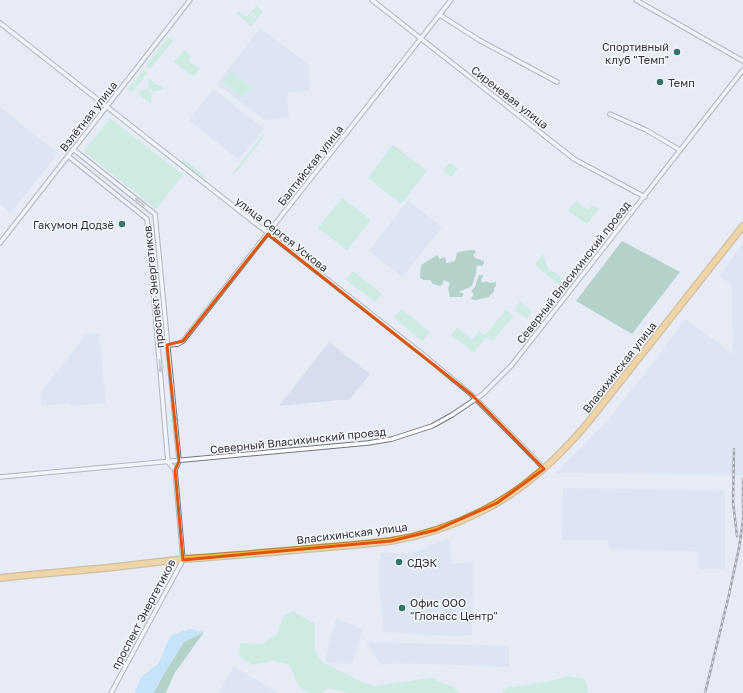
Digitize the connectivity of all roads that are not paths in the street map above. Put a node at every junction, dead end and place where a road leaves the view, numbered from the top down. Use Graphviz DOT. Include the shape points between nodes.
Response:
graph roads {
  1 [pos="190,0"];
  2 [pos="372,0"];
  3 [pos="451,0"];
  4 [pos="636,0"];
  5 [pos="440,15"];
  6 [pos="0,23"];
  7 [pos="421,39"];
  8 [pos="743,61"];
  9 [pos="743,70"];
  10 [pos="557,82"];
  11 [pos="107,107"];
  12 [pos="610,114"];
  13 [pos="73,149"];
  14 [pos="680,150"];
  15 [pos="68,156"];
  16 [pos="110,178"];
  17 [pos="104,185"];
  18 [pos="645,197"];
  19 [pos="743,226"];
  20 [pos="268,234"];
  21 [pos="0,243"];
  22 [pos="167,345"];
  23 [pos="158,346"];
  24 [pos="476,398"];
  25 [pos="179,461"];
  26 [pos="168,462"];
  27 [pos="544,469"];
  28 [pos="175,470"];
  29 [pos="0,477"];
  30 [pos="183,560"];
  31 [pos="0,578"];
  32 [pos="112,693"];
  1 -- 11 [label="street, Взлётная улица"];
  2 -- 7 [label="street, Сиреневая улица"];
  3 -- 5 [label="street, Балтийская улица"];
  4 -- 8 [label="street"];
  5 -- 7 [label="street, Балтийская улица"];
  5 -- 10 [label="street" via="479,40"];
  6 -- 11 [label="street, улица Сергея Ускова"];
  7 -- 18 [label="street, Сиреневая улица" via="574,159"];
  7 -- 20 [label="street, Балтийская улица"];
  9 -- 14 [label="street, Северный Власихинский проезд"];
  11 -- 13 [label="street, Взлётная улица"];
  11 -- 20 [label="street, улица Сергея Ускова"];
  12 -- 14 [label="street" via="646,130"];
  13 -- 15 [label="street, Взлётная улица"];
  13 -- 16 [label="street, проспект Энергетиков"];
  14 -- 18 [label="street, Северный Власихинский проезд"];
  15 -- 17 [label="street, проспект Энергетиков"];
  15 -- 21 [label="street, Взлётная улица"];
  16 -- 17 [label="street"];
  22 -- 16 [label="street, проспект Энергетиков, one-way" via="154,214"];
  17 -- 23 [label="street, проспект Энергетиков" via="147,219"];
  18 -- 24 [label="street, Северный Власихинский проезд" via="511,366"];
  19 -- 27 [label="highway, Власихинская улица" via="586,425"];
  20 -- 22 [label="street, Балтийская улица" via="183,341"];
  20 -- 24 [label="street, улица Сергея Ускова"];
  22 -- 23 [label="street, Балтийская улица"];
  25 -- 22 [label="street, проспект Энергетиков, one-way"];
  23 -- 26 [label="street, проспект Энергетиков, one-way"];
  24 -- 25 [label="street, Северный Власихинский проезд" via="432,426 382,441"];
  24 -- 27 [label="street, улица Сергея Ускова"];
  25 -- 26 [label="street, Северный Власихинский проезд"];
  25 -- 28 [label="street"];
  26 -- 28 [label="street"];
  26 -- 29 [label="street, Северный Власихинский проезд"];
  27 -- 30 [label="highway, Власихинская улица" via="522,487 481,512 416,536 367,544"];
  28 -- 30 [label="street, проспект Энергетиков"];
  30 -- 31 [label="highway, Власихинская улица"];
  30 -- 32 [label="street, проспект Энергетиков"];
}
